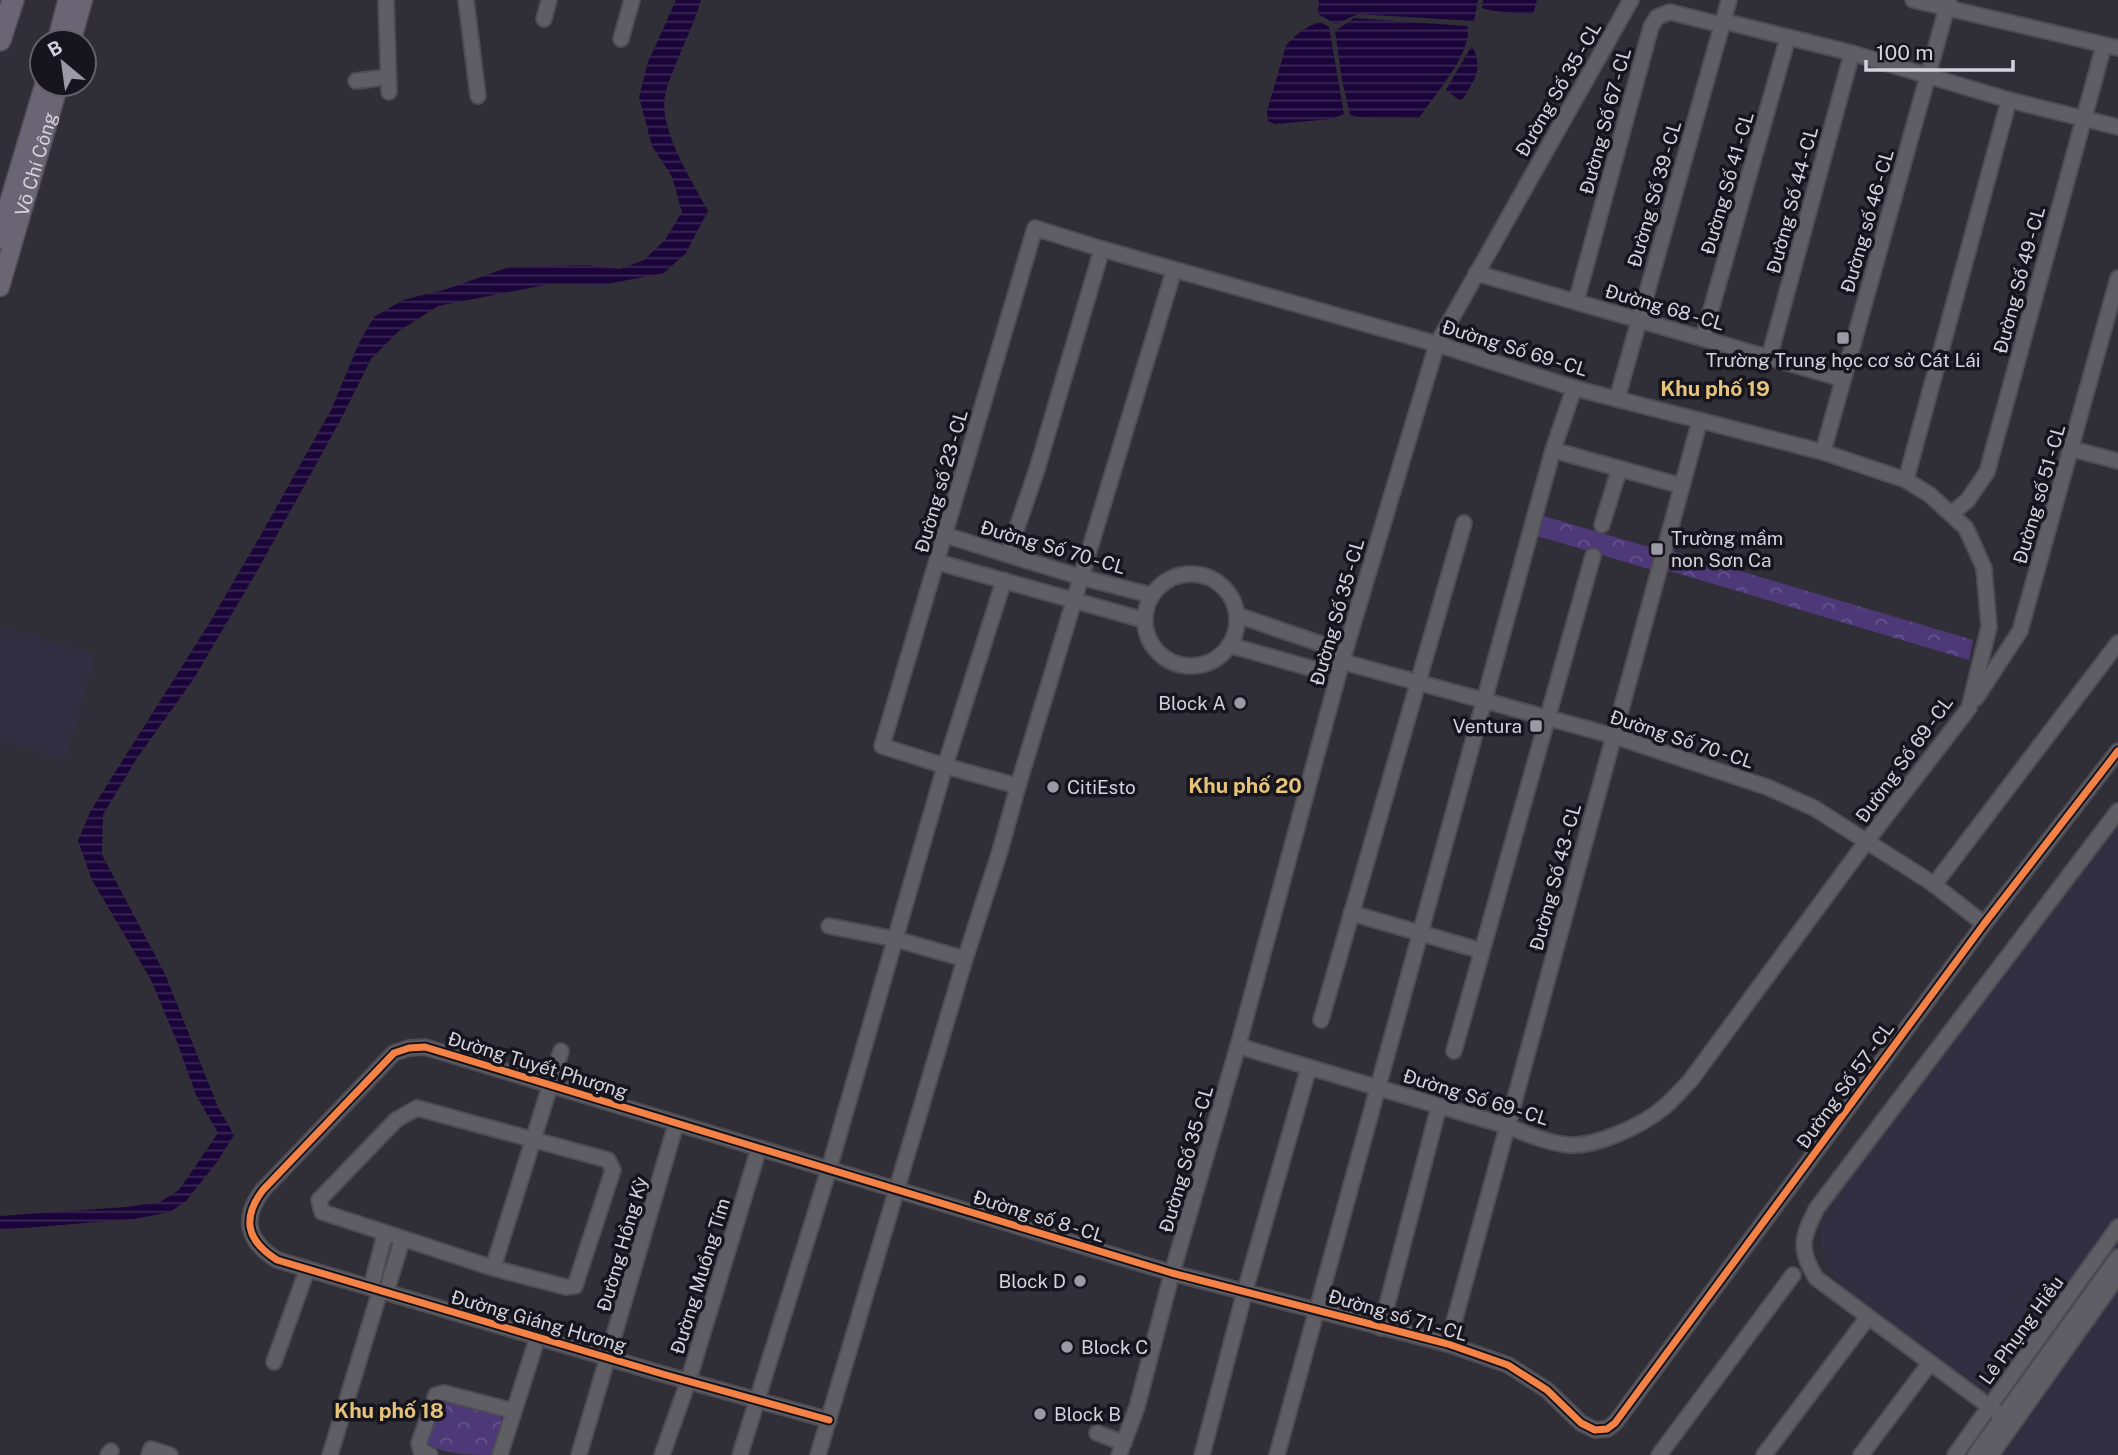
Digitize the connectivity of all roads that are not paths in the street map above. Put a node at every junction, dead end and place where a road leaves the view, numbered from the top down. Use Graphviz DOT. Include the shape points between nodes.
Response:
graph roads {
  1 [pos="13,0"];
  2 [pos="69,0"];
  3 [pos="83,0"];
  4 [pos="386,0"];
  5 [pos="466,0"];
  6 [pos="549,0"];
  7 [pos="632,0"];
  8 [pos="1631,0"];
  9 [pos="1729,0"];
  10 [pos="1913,0"];
  11 [pos="1948,4"];
  12 [pos="544,19"];
  13 [pos="1722,23"];
  14 [pos="62,28"];
  15 [pos="75,28"];
  16 [pos="1788,37"];
  17 [pos="621,39"];
  18 [pos="0,40"];
  19 [pos="2111,46"];
  20 [pos="1852,53"];
  21 [pos="1928,75"];
  22 [pos="356,81"];
  23 [pos="478,96"];
  24 [pos="42,98"];
  25 [pos="55,98"];
  26 [pos="2009,100"];
  27 [pos="2082,117"];
  28 [pos="2118,127"];
  29 [pos="1035,228"];
  30 [pos="0,238"];
  31 [pos="1102,249"];
  32 [pos="1174,270"];
  33 [pos="1476,273"];
  34 [pos="2118,278"];
  35 [pos="0,287"];
  36 [pos="1576,302"];
  37 [pos="1638,320"];
  38 [pos="1703,338"];
  39 [pos="1437,344"];
  40 [pos="1769,358"];
  41 [pos="1843,379"];
  42 [pos="1574,388"];
  43 [pos="1618,399"];
  44 [pos="1700,420"];
  45 [pos="2072,449"];
  46 [pos="1553,450"];
  47 [pos="1823,452"];
  48 [pos="2118,461"];
  49 [pos="1619,470"];
  50 [pos="1906,480"];
  51 [pos="1682,486"];
  52 [pos="1952,513"];
  53 [pos="1464,523"];
  54 [pos="1602,525"];
  55 [pos="945,535"];
  56 [pos="1008,554"];
  57 [pos="1593,556"];
  58 [pos="937,562"];
  59 [pos="1080,577"];
  60 [pos="1003,580"];
  61 [pos="1151,595"];
  62 [pos="1074,601"];
  63 [pos="1237,615"];
  64 [pos="1144,620"];
  65 [pos="2118,643"];
  66 [pos="1229,645"];
  67 [pos="1339,661"];
  68 [pos="1418,683"];
  69 [pos="1485,700"];
  70 [pos="1969,708"];
  71 [pos="1549,720"];
  72 [pos="1614,736"];
  73 [pos="2118,751"];
  74 [pos="945,766"];
  75 [pos="1018,786"];
  76 [pos="2118,811"];
  77 [pos="1867,842"];
  78 [pos="1934,885"];
  79 [pos="1351,913"];
  80 [pos="1984,924"];
  81 [pos="829,926"];
  82 [pos="1420,933"];
  83 [pos="895,939"];
  84 [pos="1482,951"];
  85 [pos="965,959"];
  86 [pos="1321,1020"];
  87 [pos="1238,1046"];
  88 [pos="561,1051"];
  89 [pos="1454,1051"];
  90 [pos="1309,1067"];
  91 [pos="551,1087"];
  92 [pos="1378,1087"];
  93 [pos="1439,1106"];
  94 [pos="676,1124"];
  95 [pos="1507,1126"];
  96 [pos="534,1140"];
  97 [pos="759,1148"];
  98 [pos="829,1169"];
  99 [pos="897,1189"];
  100 [pos="2118,1227"];
  101 [pos="385,1234"];
  102 [pos="2118,1237"];
  103 [pos="401,1240"];
  104 [pos="2118,1257"];
  105 [pos="493,1268"];
  106 [pos="307,1270"];
  107 [pos="1172,1273"];
  108 [pos="1793,1275"];
  109 [pos="2118,1276"];
  110 [pos="379,1291"];
  111 [pos="1245,1291"];
  112 [pos="2080,1303"];
  113 [pos="1317,1309"];
  114 [pos="1868,1317"];
  115 [pos="1381,1328"];
  116 [pos="538,1336"];
  117 [pos="1448,1344"];
  118 [pos="609,1358"];
  119 [pos="274,1362"];
  120 [pos="1930,1363"];
  121 [pos="688,1382"];
  122 [pos="756,1400"];
  123 [pos="514,1411"];
  124 [pos="2000,1415"];
  125 [pos="829,1420"];
  126 [pos="1595,1430"];
  127 [pos="1097,1433"];
  128 [pos="1121,1449"];
  129 [pos="149,1455"];
  130 [pos="170,1455"];
  131 [pos="330,1455"];
  132 [pos="430,1455"];
  133 [pos="500,1455"];
  134 [pos="579,1455"];
  135 [pos="662,1455"];
  136 [pos="740,1455"];
  137 [pos="818,1455"];
  138 [pos="1202,1455"];
  139 [pos="1277,1455"];
  140 [pos="1660,1455"];
  141 [pos="1764,1455"];
  142 [pos="1861,1455"];
  143 [pos="1955,1455"];
  144 [pos="1962,1455"];
  145 [pos="1975,1455"];
  146 [pos="1991,1455"];
  1 -- 18 [label="highway"];
  2 -- 14 [label="highway"];
  3 -- 15 [label="main road"];
  4 -- 22 [label="street" via="389,85"];
  5 -- 23 [label="street"];
  6 -- 12 [label="street"];
  7 -- 17 [label="street"];
  8 -- 33 [label="street, Đường Số 35 - CL"];
  9 -- 13 [label="street, Đường Số 39 - CL"];
  10 -- 11 [label="street"];
  11 -- 19 [label="street"];
  11 -- 21 [label="street, Đường số 46 - CL"];
  13 -- 16 [label="street"];
  13 -- 36 [label="street, Đường Số 67 - CL" via="1670,12 1657,17 1651,27"];
  13 -- 37 [label="street, Đường Số 39 - CL"];
  16 -- 20 [label="street"];
  16 -- 38 [label="street, Đường Số 41 - CL"];
  19 -- 27 [label="street, Đường Số 49 - CL"];
  20 -- 21 [label="street"];
  20 -- 40 [label="street, Đường Số 44 - CL"];
  21 -- 26 [label="street"];
  21 -- 41 [label="street, Đường số 46 - CL"];
  24 -- 30 [label="highway, Võ Chí Công"];
  25 -- 35 [label="main road, Võ Chí Công"];
  26 -- 27 [label="street"];
  26 -- 50 [label="street"];
  27 -- 28 [label="street"];
  27 -- 52 [label="street, Đường Số 49 - CL" via="1987,472 1967,501"];
  29 -- 31 [label="street, Đường Số 69 - CL"];
  29 -- 55 [label="street, Đường số 23 - CL"];
  31 -- 32 [label="street, Đường Số 69 - CL"];
  31 -- 56 [label="street"];
  32 -- 39 [label="street, Đường Số 69 - CL"];
  32 -- 59 [label="street"];
  33 -- 36 [label="street, Đường 68 - CL"];
  33 -- 39 [label="street, Đường Số 35 - CL"];
  34 -- 45 [label="street, Đường số 51 - CL"];
  36 -- 37 [label="street, Đường 68 - CL"];
  37 -- 38 [label="street, Đường 68 - CL"];
  37 -- 43 [label="street, Đường Số 39 - CL"];
  38 -- 40 [label="street, Đường 68 - CL"];
  39 -- 42 [label="street, Đường Số 69 - CL"];
  39 -- 67 [label="street, Đường Số 35 - CL"];
  40 -- 41 [label="street, Đường 68 - CL"];
  41 -- 47 [label="street, Đường số 46 - CL"];
  42 -- 43 [label="street, Đường Số 69 - CL"];
  42 -- 46 [label="street"];
  43 -- 44 [label="street, Đường Số 69 - CL"];
  44 -- 47 [label="street, Đường Số 69 - CL"];
  44 -- 51 [label="street, Đường Số 43 - CL"];
  45 -- 48 [label="street"];
  45 -- 70 [label="street, Đường số 51 - CL" via="2021,631"];
  46 -- 49 [label="street"];
  46 -- 69 [label="street"];
  47 -- 50 [label="street, Đường Số 69 - CL"];
  49 -- 51 [label="street"];
  49 -- 54 [label="street"];
  50 -- 52 [label="street, Đường Số 69 - CL"];
  51 -- 72 [label="street, Đường Số 43 - CL"];
  52 -- 70 [label="street, Đường Số 69 - CL" via="1976,548 1987,594 1989,627"];
  53 -- 68 [label="street"];
  55 -- 56 [label="street, Đường Số 70 - CL"];
  55 -- 58 [label="street, Đường số 23 - CL"];
  56 -- 59 [label="street, Đường Số 70 - CL"];
  57 -- 71 [label="street"];
  58 -- 60 [label="street"];
  58 -- 74 [label="street, Đường số 23 - CL" via="882,746"];
  59 -- 61 [label="street, Đường Số 70 - CL"];
  59 -- 62 [label="street"];
  60 -- 62 [label="street"];
  60 -- 74 [label="street"];
  61 -- 63 [label="street" via="1164,582 1195,574 1223,587"];
  61 -- 64 [label="street"];
  62 -- 64 [label="street"];
  62 -- 75 [label="street"];
  63 -- 66 [label="street"];
  63 -- 67 [label="street, Đường Số 70 - CL" via="1327,646"];
  64 -- 66 [label="street" via="1154,648 1178,664 1206,663"];
  65 -- 78 [label="street"];
  66 -- 67 [label="street, Đường Số 70 - CL" via="1317,670"];
  67 -- 68 [label="street, Đường Số 70 - CL"];
  67 -- 87 [label="street, Đường Số 35 - CL"];
  68 -- 69 [label="street, Đường Số 70 - CL"];
  68 -- 79 [label="street"];
  69 -- 71 [label="street, Đường Số 70 - CL"];
  69 -- 82 [label="street"];
  70 -- 77 [label="street, Đường Số 69 - CL"];
  71 -- 72 [label="street, Đường Số 70 - CL"];
  71 -- 84 [label="street"];
  72 -- 77 [label="street, Đường Số 70 - CL" via="1767,787 1814,808"];
  72 -- 95 [label="street, Đường Số 43 - CL"];
  73 -- 80 [label="street, Đường Số 57 - CL"];
  74 -- 75 [label="street"];
  74 -- 83 [label="street"];
  75 -- 85 [label="street"];
  76 -- 114 [label="street" via="1825,1197 1806,1229 1802,1245 1816,1278"];
  77 -- 78 [label="street, Đường Số 70 - CL"];
  77 -- 95 [label="street, Đường Số 69 - CL" via="1690,1081 1663,1108 1634,1127 1571,1145"];
  78 -- 80 [label="street, Đường Số 70 - CL"];
  79 -- 82 [label="street"];
  79 -- 86 [label="street"];
  80 -- 126 [label="street, Đường Số 57 - CL" via="1615,1423"];
  81 -- 83 [label="street"];
  82 -- 84 [label="street"];
  82 -- 92 [label="street"];
  83 -- 85 [label="street"];
  83 -- 98 [label="street"];
  84 -- 89 [label="street"];
  85 -- 99 [label="street"];
  87 -- 90 [label="street, Đường Số 69 - CL"];
  87 -- 107 [label="street, Đường Số 35 - CL"];
  88 -- 91 [label="street"];
  90 -- 92 [label="street, Đường Số 69 - CL"];
  90 -- 111 [label="street"];
  91 -- 94 [label="street, Đường Tuyết Phượng"];
  91 -- 96 [label="street"];
  91 -- 106 [label="street, Đường Tuyết Phượng" via="425,1047 394,1053 263,1189 251,1208 250,1231 264,1252"];
  92 -- 93 [label="street, Đường Số 69 - CL"];
  92 -- 113 [label="street"];
  93 -- 95 [label="street, Đường Số 69 - CL"];
  93 -- 115 [label="street"];
  94 -- 97 [label="street, Đường Tuyết Phượng"];
  94 -- 118 [label="street, Đường Hồng Kỳ"];
  95 -- 117 [label="street, Đường Số 43 - CL"];
  96 -- 101 [label="street" via="417,1108 406,1113 318,1200 322,1212"];
  96 -- 105 [label="street"];
  96 -- 105 [label="street" via="608,1160 614,1170 578,1283 572,1288"];
  97 -- 98 [label="street, Đường Tuyết Phượng"];
  97 -- 121 [label="street, Đường Muồng Tím"];
  98 -- 99 [label="street, Đường số 8 - CL"];
  98 -- 122 [label="street"];
  99 -- 107 [label="street, Đường số 8 - CL"];
  99 -- 125 [label="street"];
  100 -- 112 [label="street, Lê Phụng Hiểu"];
  101 -- 103 [label="street"];
  101 -- 110 [label="street"];
  102 -- 112 [label="street, Lê Phụng Hiểu"];
  103 -- 105 [label="street"];
  103 -- 110 [label="street"];
  104 -- 112 [label="street, Lê Phụng Hiểu"];
  106 -- 110 [label="street, Đường Tuyết Phượng"];
  106 -- 119 [label="street"];
  107 -- 111 [label="street, Đường số 71 - CL"];
  107 -- 128 [label="street, Đường Số 35 - CL" via="1137,1407"];
  108 -- 140 [label="street"];
  109 -- 112 [label="street, Lê Phụng Hiểu"];
  110 -- 116 [label="street, Đường Giáng Hương"];
  110 -- 131 [label="street"];
  111 -- 113 [label="street, Đường số 71 - CL"];
  111 -- 138 [label="street"];
  112 -- 124 [label="street, Lê Phụng Hiểu"];
  112 -- 124 [label="street, Lê Phụng Hiểu"];
  113 -- 115 [label="street, Đường số 71 - CL"];
  113 -- 139 [label="street"];
  114 -- 120 [label="street"];
  114 -- 141 [label="street"];
  115 -- 117 [label="street, Đường số 71 - CL"];
  116 -- 118 [label="street, Đường Giáng Hương"];
  116 -- 123 [label="street"];
  117 -- 126 [label="street, Đường số 71 - CL" via="1508,1366 1547,1390 1581,1423"];
  118 -- 121 [label="street, Đường Giáng Hương"];
  118 -- 134 [label="street, Đường Hồng Kỳ"];
  120 -- 124 [label="street"];
  120 -- 142 [label="street"];
  121 -- 122 [label="street, Đường Giáng Hương"];
  121 -- 135 [label="street, Đường Muồng Tím"];
  122 -- 125 [label="street, Đường Giáng Hương"];
  122 -- 136 [label="street"];
  123 -- 132 [label="street" via="436,1395 419,1443 421,1451"];
  123 -- 133 [label="street"];
  124 -- 143 [label="street, Lê Phụng Hiểu"];
  124 -- 144 [label="street, Lê Phụng Hiểu"];
  124 -- 145 [label="street, Lê Phụng Hiểu"];
  124 -- 146 [label="street, Lê Phụng Hiểu"];
  125 -- 137 [label="street"];
  127 -- 128 [label="street"];
  129 -- 130 [label="street" via="151,1449"];
}
